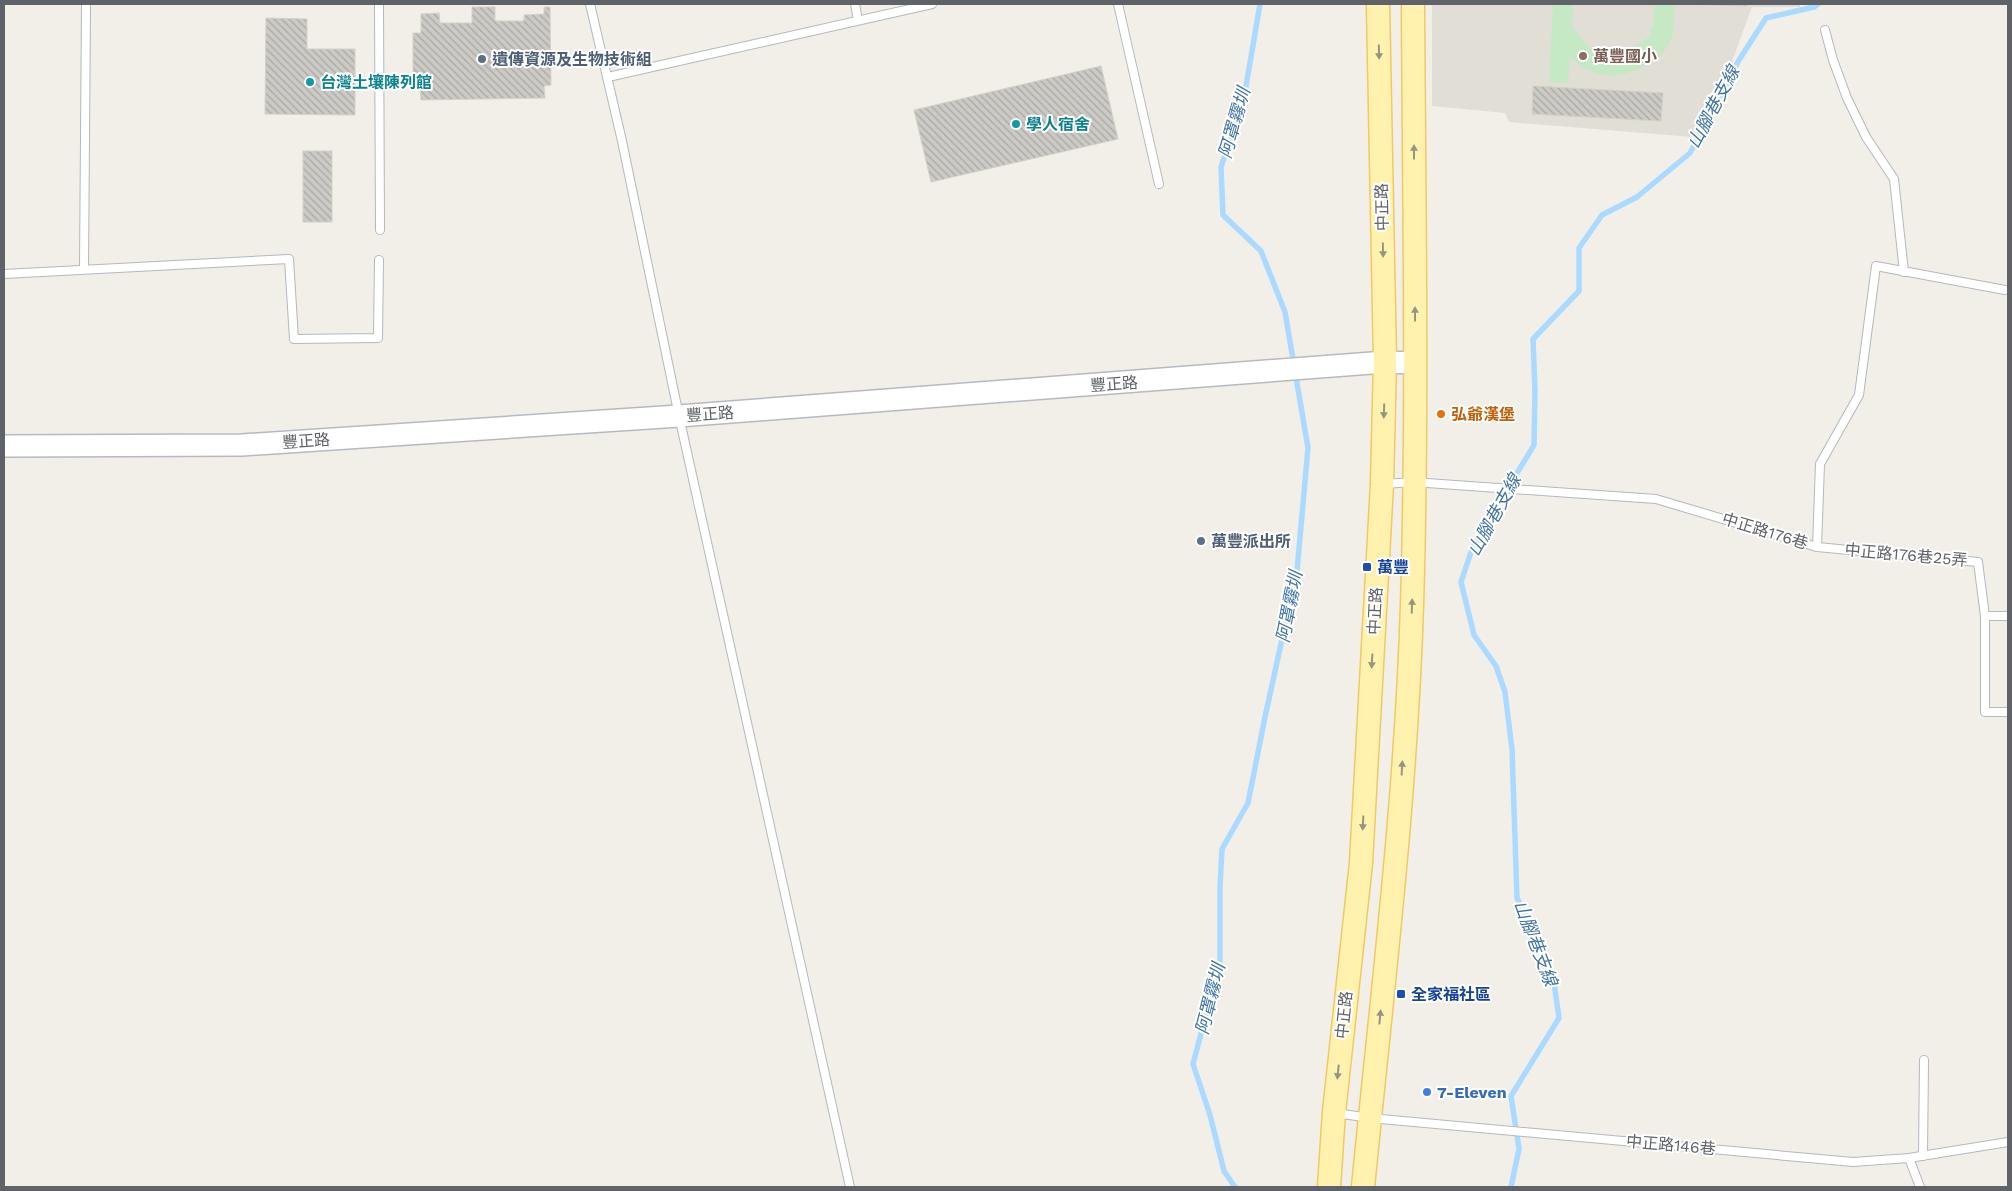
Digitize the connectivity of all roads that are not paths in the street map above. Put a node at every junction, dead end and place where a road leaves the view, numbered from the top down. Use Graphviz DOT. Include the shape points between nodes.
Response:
graph roads {
  1 [pos="86,4"];
  2 [pos="379,4"];
  3 [pos="590,4"];
  4 [pos="855,4"];
  5 [pos="932,4"];
  6 [pos="1118,4"];
  7 [pos="1378,4"];
  8 [pos="1413,4"];
  9 [pos="858,20"];
  10 [pos="1825,30"];
  11 [pos="608,77"];
  12 [pos="1159,184"];
  13 [pos="380,230"];
  14 [pos="379,260"];
  15 [pos="84,269"];
  16 [pos="1904,272"];
  17 [pos="4,274"];
  18 [pos="2007,289"];
  19 [pos="1386,362"];
  20 [pos="1416,363"];
  21 [pos="679,416"];
  22 [pos="4,446"];
  23 [pos="1413,482"];
  24 [pos="1382,484"];
  25 [pos="1818,547"];
  26 [pos="1986,616"];
  27 [pos="2008,616"];
  28 [pos="2008,712"];
  29 [pos="1924,1060"];
  30 [pos="1334,1112"];
  31 [pos="1370,1118"];
  32 [pos="2008,1142"];
  33 [pos="1924,1156"];
  34 [pos="1909,1158"];
  35 [pos="850,1187"];
  36 [pos="1329,1187"];
  37 [pos="1363,1187"];
  38 [pos="1920,1187"];
  1 -- 15 [label="lane"];
  2 -- 13 [label="lane"];
  3 -- 11 [label="lane"];
  4 -- 9 [label="lane"];
  5 -- 9 [label="lane"];
  6 -- 12 [label="lane"];
  7 -- 19 [label="main road, 中正路, one-way"];
  20 -- 8 [label="main road, 中正路, one-way"];
  9 -- 11 [label="lane"];
  10 -- 16 [label="lane" via="1847,98 1866,137 1894,179"];
  11 -- 21 [label="lane"];
  14 -- 15 [label="lane" via="378,338 294,339 289,258"];
  15 -- 17 [label="lane"];
  16 -- 18 [label="lane, 中正路176巷"];
  16 -- 25 [label="lane, 中正路176巷" via="1876,266 1860,395 1820,464"];
  19 -- 20 [label="street, 豐正路"];
  19 -- 21 [label="street, 豐正路"];
  19 -- 24 [label="main road, 中正路, one-way"];
  20 -- 23 [label="main road, 中正路"];
  21 -- 22 [label="street, 豐正路" via="242,445"];
  21 -- 35 [label="lane"];
  23 -- 24 [label="lane, 中正路176巷"];
  23 -- 25 [label="lane, 中正路176巷" via="1656,499"];
  31 -- 23 [label="main road, 中正路, one-way" via="1401,796 1412,606"];
  24 -- 30 [label="main road, 中正路, one-way" via="1361,863"];
  25 -- 26 [label="lane, 中正路176巷25弄" via="1978,562"];
  26 -- 27 [label="lane"];
  26 -- 28 [label="lane" via="1985,712"];
  29 -- 33 [label="lane"];
  30 -- 31 [label="lane, 中正路146巷"];
  30 -- 36 [label="main road, 中正路"];
  31 -- 34 [label="lane, 中正路146巷" via="1853,1162"];
  31 -- 37 [label="main road, 中正路"];
  32 -- 33 [label="lane, 中正路146巷"];
  33 -- 34 [label="lane, 中正路146巷"];
  34 -- 38 [label="lane"];
}
